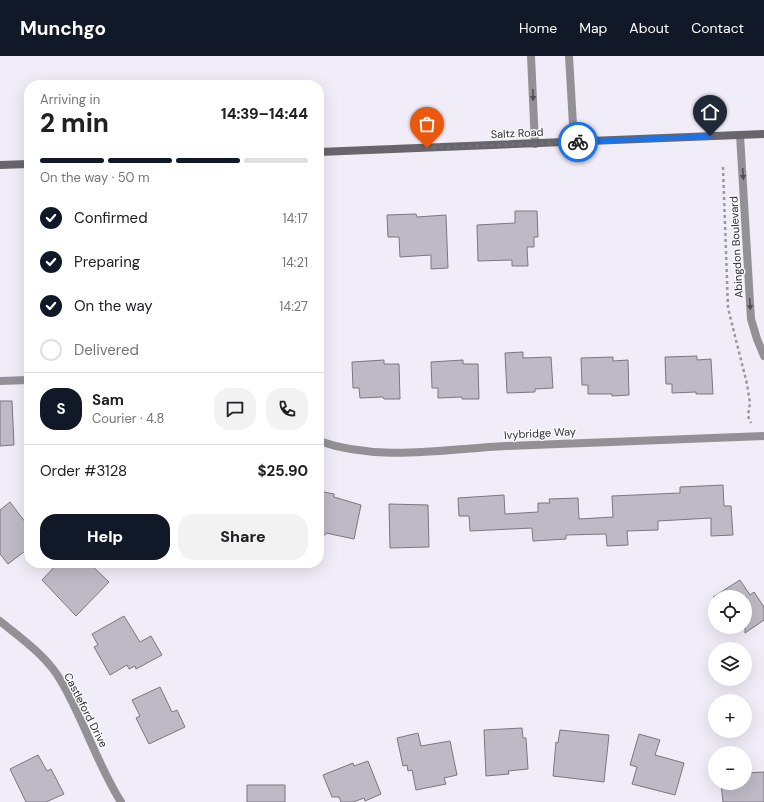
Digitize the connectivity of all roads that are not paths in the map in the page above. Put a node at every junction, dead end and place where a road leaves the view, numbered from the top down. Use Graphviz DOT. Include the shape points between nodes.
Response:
graph roads {
  1 [pos="531,56"];
  2 [pos="569,56"];
  3 [pos="764,134"];
  4 [pos="740,135"];
  5 [pos="574,142"];
  6 [pos="535,144"];
  7 [pos="324,152"];
  8 [pos="24,164"];
  9 [pos="0,165"];
  10 [pos="764,356"];
  11 [pos="24,380"];
  12 [pos="0,381"];
  13 [pos="764,436"];
  14 [pos="324,443"];
  15 [pos="0,622"];
  16 [pos="121,802"];
  1 -- 6 [label="street, one-way"];
  2 -- 5 [label="street"];
  3 -- 4 [label="street, Saltz Road"];
  4 -- 5 [label="street, Saltz Road"];
  4 -- 10 [label="street, Abingdon Boulevard, one-way" via="751,319"];
  5 -- 6 [label="street, Saltz Road"];
  6 -- 7 [label="street, Saltz Road"];
  8 -- 9 [label="street"];
  11 -- 12 [label="street"];
  13 -- 14 [label="street, Ivybridge Way" via="390,453 336,447"];
  15 -- 16 [label="street, Castleford Drive" via="36,650 61,680"];
}
